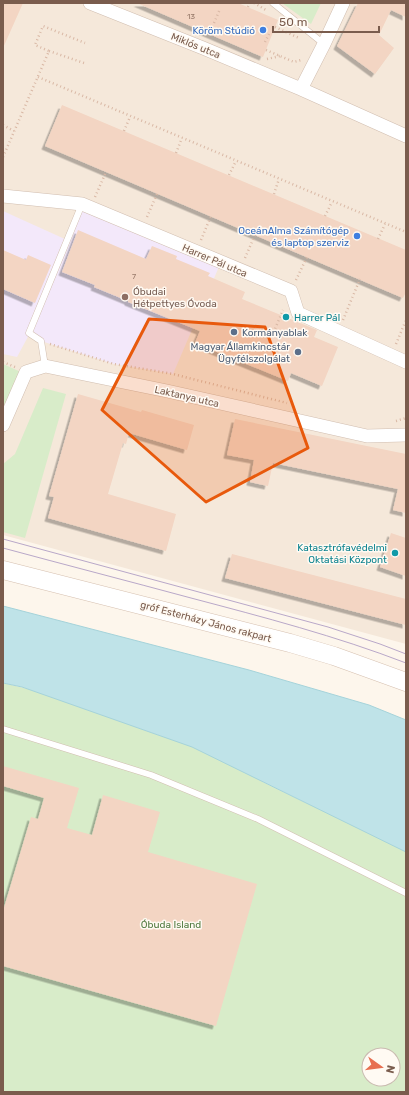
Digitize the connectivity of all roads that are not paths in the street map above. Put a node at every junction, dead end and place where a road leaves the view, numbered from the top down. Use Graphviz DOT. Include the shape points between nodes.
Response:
graph roads {
  1 [pos="90,3"];
  2 [pos="273,3"];
  3 [pos="342,3"];
  4 [pos="324,44"];
  5 [pos="301,89"];
  6 [pos="406,136"];
  7 [pos="3,196"];
  8 [pos="86,206"];
  9 [pos="406,362"];
  10 [pos="45,366"];
  11 [pos="3,424"];
  12 [pos="406,435"];
  13 [pos="3,570"];
  14 [pos="406,682"];
  15 [pos="3,729"];
  16 [pos="406,893"];
  1 -- 5 [label="street, Miklós utca"];
  2 -- 4 [label="lane"];
  3 -- 4 [label="street"];
  4 -- 5 [label="street"];
  5 -- 6 [label="street, Miklós utca"];
  7 -- 8 [label="street, Harrer Pál utca"];
  8 -- 9 [label="street, Harrer Pál utca" via="291,291 298,313"];
  8 -- 10 [label="lane" via="30,333 41,341"];
  10 -- 11 [label="street, Laktanya utca" via="26,372"];
  10 -- 12 [label="street, Laktanya utca" via="367,436"];
  13 -- 14 [label="main road, gróf Esterházy János rakpart" via="290,643"];
  15 -- 16 [label="lane" via="151,775 258,819"];
}
